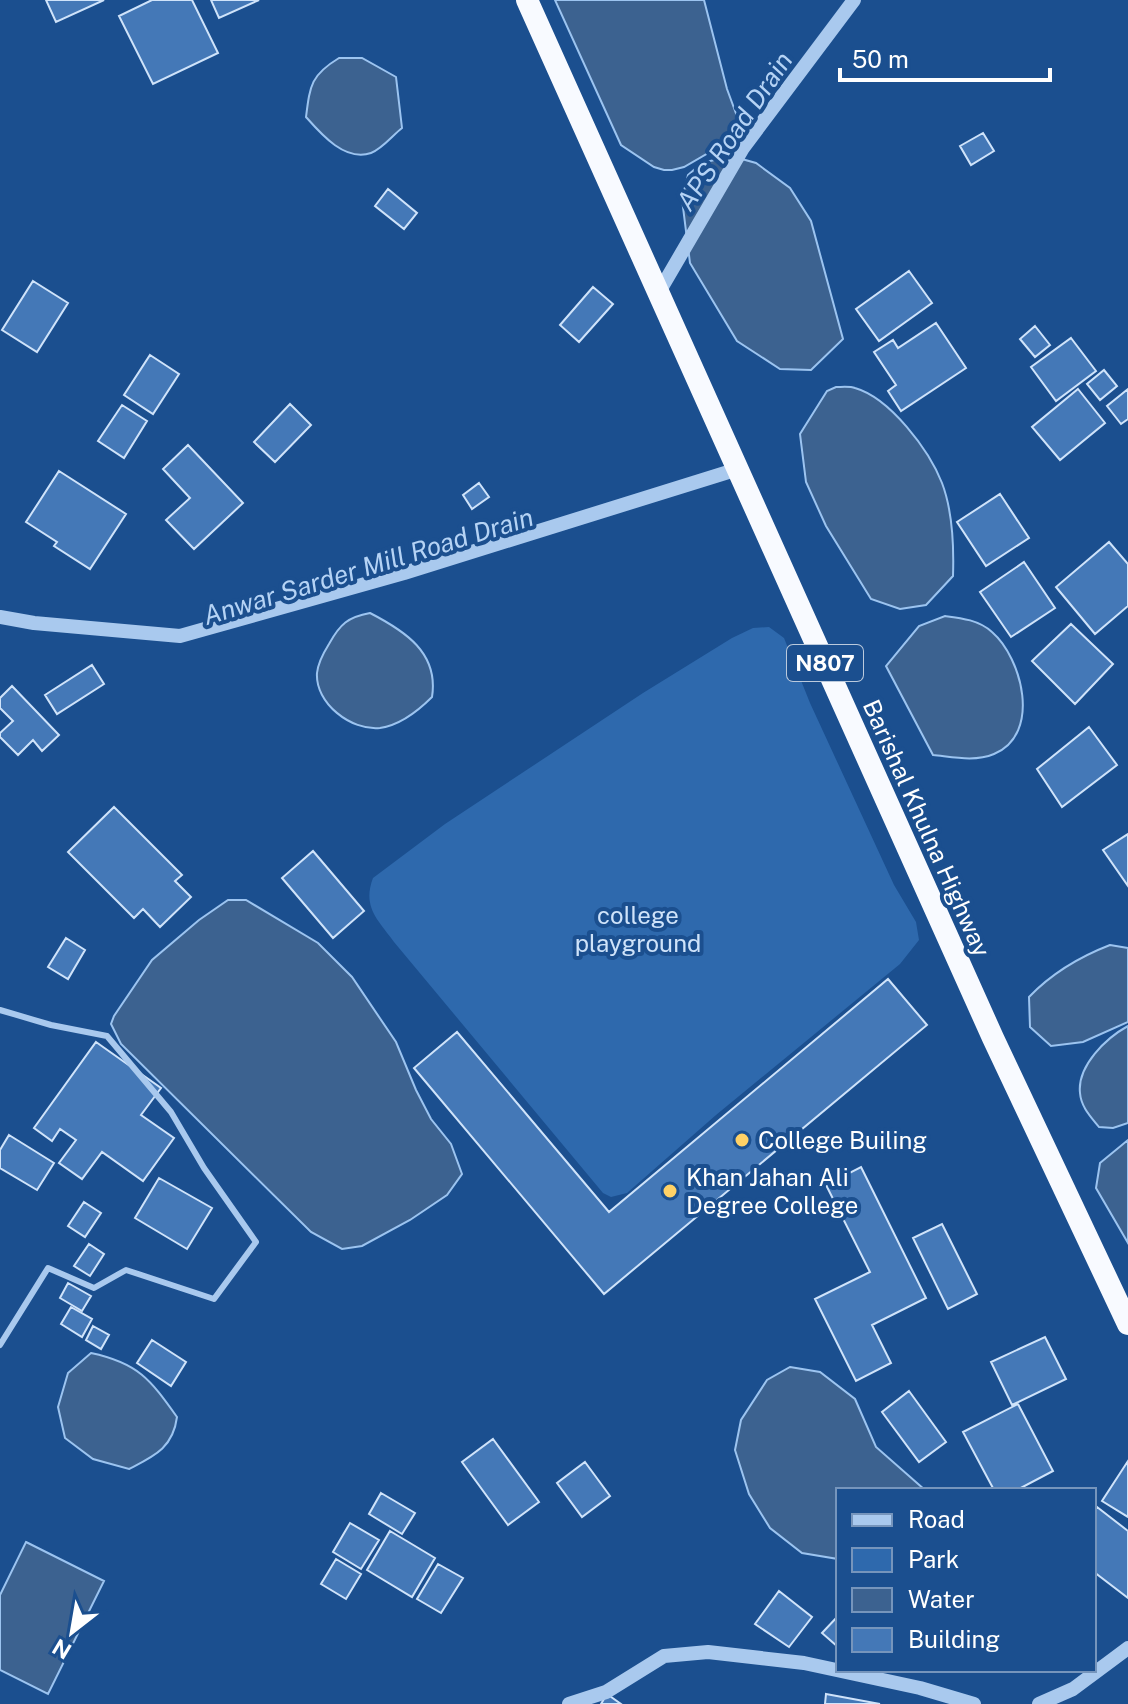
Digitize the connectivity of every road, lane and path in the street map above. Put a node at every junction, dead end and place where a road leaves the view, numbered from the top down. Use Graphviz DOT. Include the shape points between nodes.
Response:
graph roads {
  1 [pos="527,0"];
  2 [pos="854,0"];
  3 [pos="659,292"];
  4 [pos="738,469"];
  5 [pos="0,617"];
  6 [pos="0,1010"];
  7 [pos="1128,1324"];
  8 [pos="0,1345"];
  9 [pos="1128,1648"];
  10 [pos="836,1670"];
  11 [pos="846,1672"];
  12 [pos="1096,1672"];
  13 [pos="1096,1672"];
  14 [pos="569,1704"];
  15 [pos="974,1704"];
  16 [pos="1039,1704"];
  1 -- 3 [label="highway, Barishal Khulna Highway / N807"];
  2 -- 3 [label="street" via="743,148"];
  3 -- 4 [label="highway, Barishal Khulna Highway / N807"];
  4 -- 5 [label="street" via="180,636"];
  4 -- 7 [label="highway, Barishal Khulna Highway / N807" via="993,1038"];
  6 -- 8 [label="lane" via="107,1036 171,1112 256,1242 214,1299 126,1270 94,1288 48,1268"];
  9 -- 12 [label="street"];
  10 -- 14 [label="street" via="708,1652 664,1656 606,1692"];
  11 -- 15 [label="street"];
  13 -- 16 [label="street"];
}
